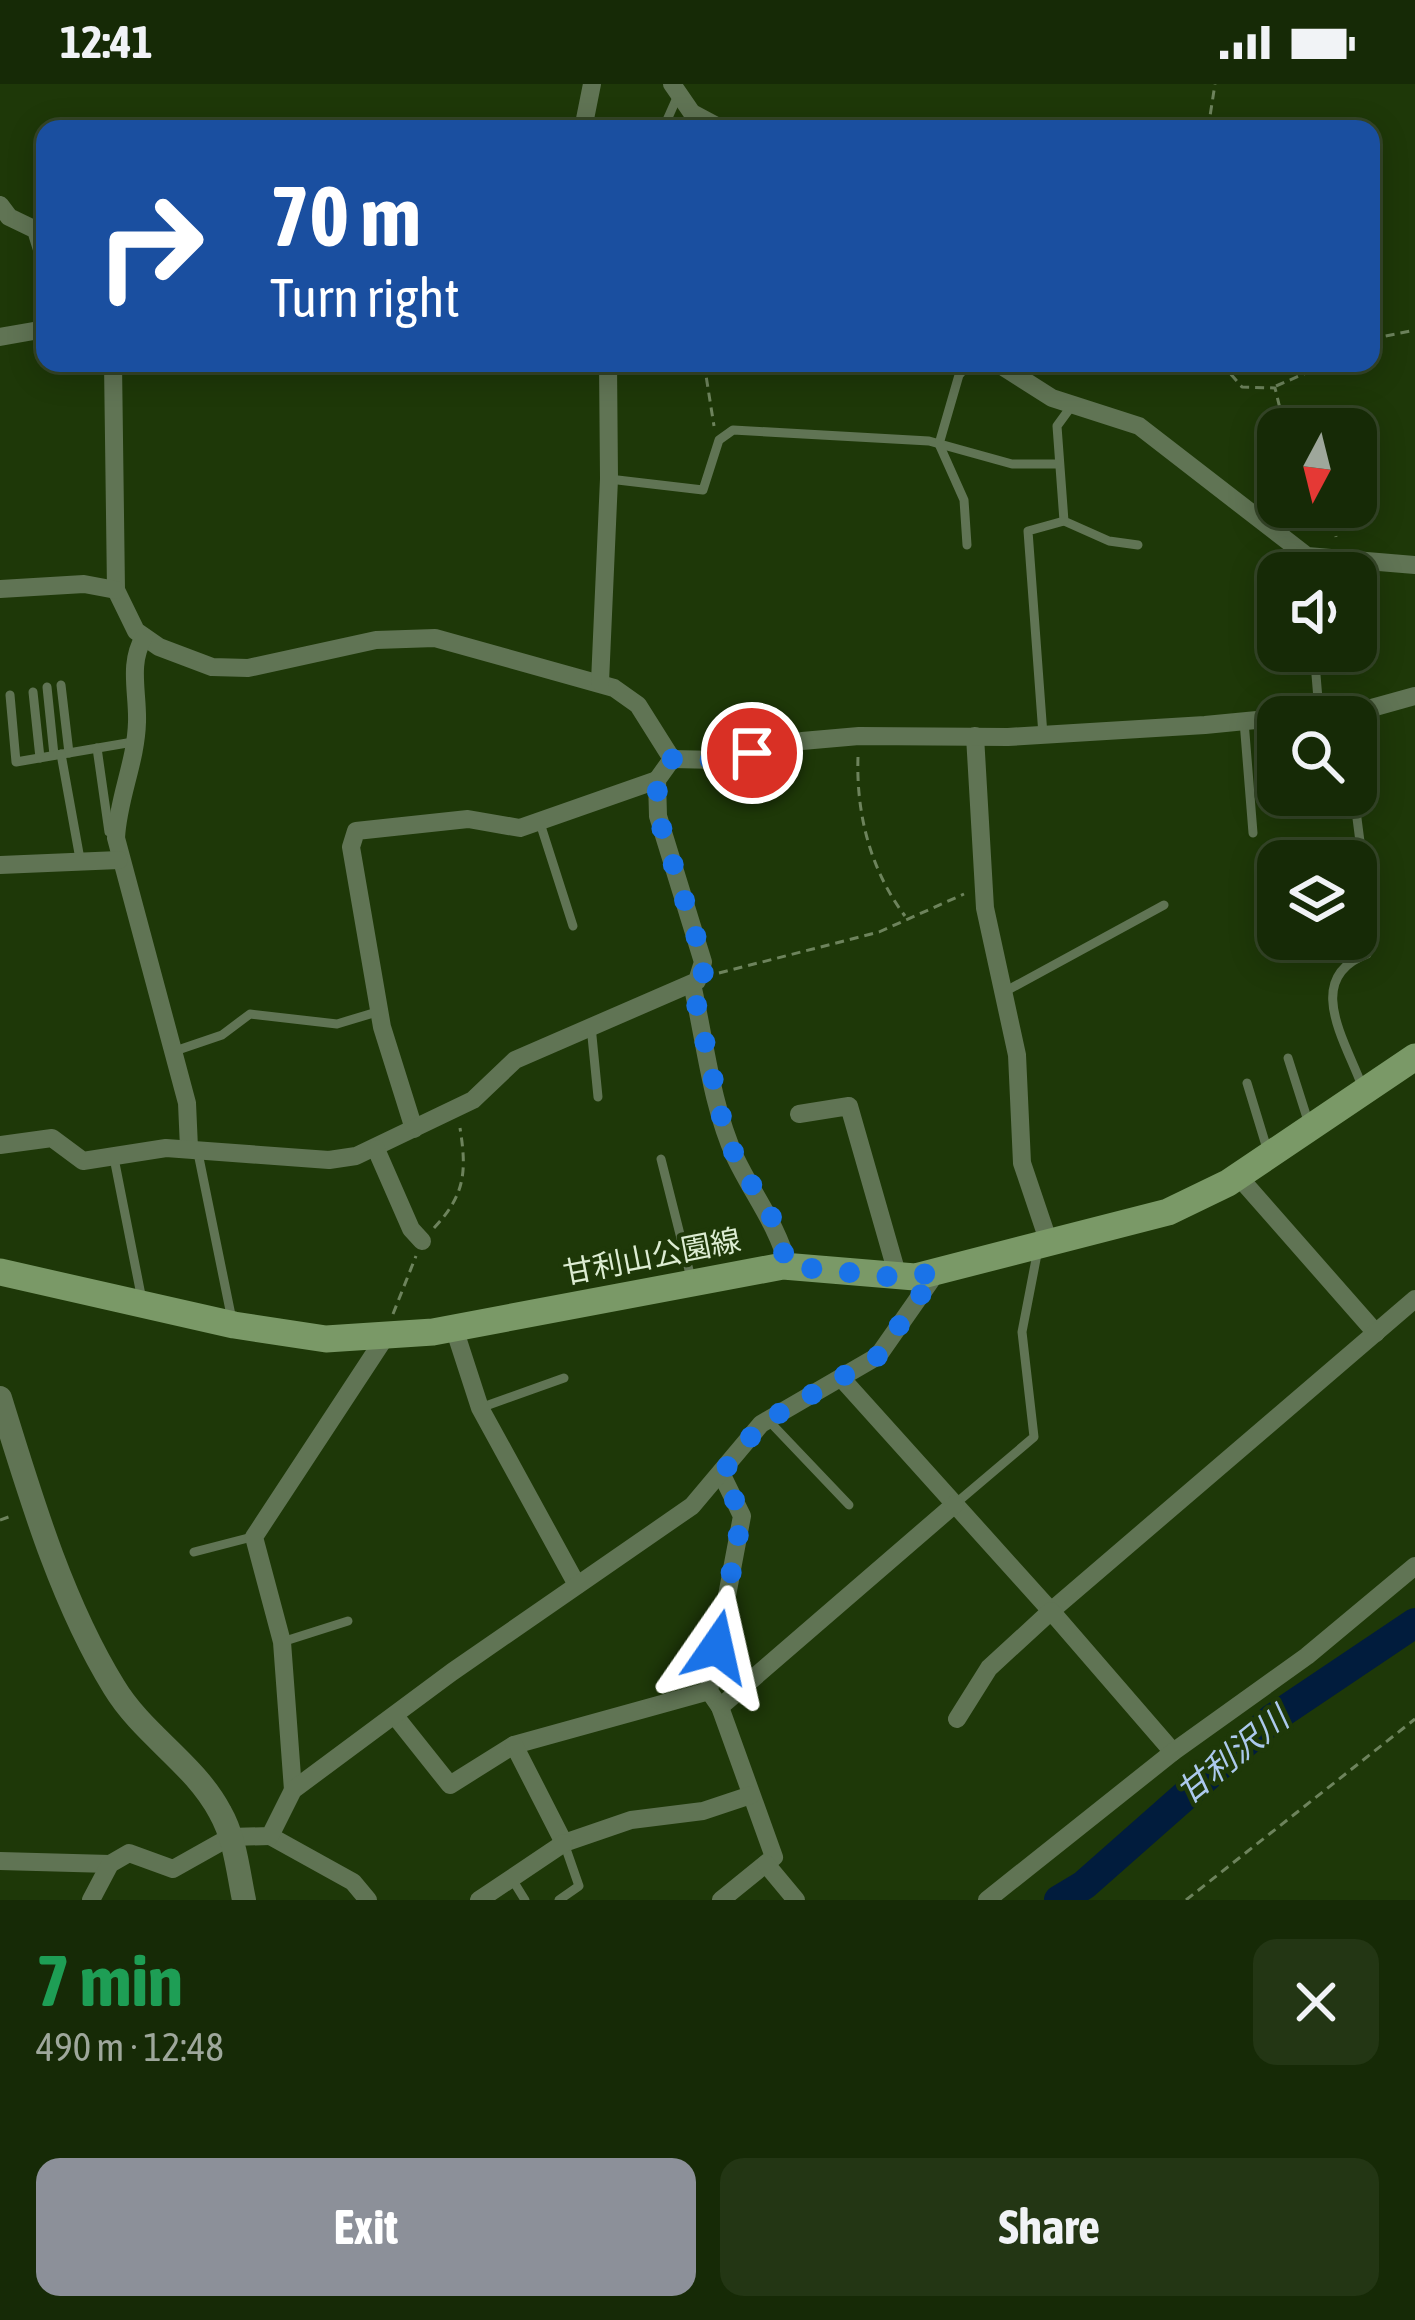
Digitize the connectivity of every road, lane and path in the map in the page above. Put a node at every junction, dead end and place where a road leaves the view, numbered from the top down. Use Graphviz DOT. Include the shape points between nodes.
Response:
graph roads {
  1 [pos="592,84"];
  2 [pos="1215,84"];
  3 [pos="675,88"];
  4 [pos="585,120"];
  5 [pos="666,120"];
  6 [pos="706,120"];
  7 [pos="1209,120"];
  8 [pos="0,205"];
  9 [pos="36,230"];
  10 [pos="1415,329"];
  11 [pos="36,331"];
  12 [pos="0,337"];
  13 [pos="1380,337"];
  14 [pos="113,372"];
  15 [pos="608,372"];
  16 [pos="705,372"];
  17 [pos="962,372"];
  18 [pos="1009,372"];
  19 [pos="1229,372"];
  20 [pos="1310,372"];
  21 [pos="1275,388"];
  22 [pos="1072,404"];
  23 [pos="1280,408"];
  24 [pos="723,437"];
  25 [pos="939,444"];
  26 [pos="1059,464"];
  27 [pos="610,479"];
  28 [pos="1064,521"];
  29 [pos="1138,544"];
  30 [pos="967,545"];
  31 [pos="1291,552"];
  32 [pos="1377,563"];
  33 [pos="1415,565"];
  34 [pos="0,589"];
  35 [pos="116,590"];
  36 [pos="144,637"];
  37 [pos="600,682"];
  38 [pos="62,685"];
  39 [pos="47,687"];
  40 [pos="33,692"];
  41 [pos="10,695"];
  42 [pos="1415,696"];
  43 [pos="1377,706"];
  44 [pos="1257,719"];
  45 [pos="1244,721"];
  46 [pos="1043,735"];
  47 [pos="859,736"];
  48 [pos="975,736"];
  49 [pos="136,741"];
  50 [pos="97,748"];
  51 [pos="62,754"];
  52 [pos="40,758"];
  53 [pos="671,759"];
  54 [pos="657,780"];
  55 [pos="1357,816"];
  56 [pos="540,823"];
  57 [pos="1253,833"];
  58 [pos="116,859"];
  59 [pos="80,860"];
  60 [pos="0,865"];
  61 [pos="983,889"];
  62 [pos="1164,904"];
  63 [pos="906,918"];
  64 [pos="572,926"];
  65 [pos="698,978"];
  66 [pos="1003,993"];
  67 [pos="380,1011"];
  68 [pos="591,1026"];
  69 [pos="172,1052"];
  70 [pos="1415,1057"];
  71 [pos="1288,1058"];
  72 [pos="1247,1083"];
  73 [pos="1364,1092"];
  74 [pos="598,1097"];
  75 [pos="799,1114"];
  76 [pos="1310,1128"];
  77 [pos="414,1129"];
  78 [pos="0,1145"];
  79 [pos="193,1148"];
  80 [pos="376,1149"];
  81 [pos="1269,1154"];
  82 [pos="114,1157"];
  83 [pos="661,1159"];
  84 [pos="1238,1175"];
  85 [pos="422,1241"];
  86 [pos="1044,1248"];
  87 [pos="788,1266"];
  88 [pos="0,1272"];
  89 [pos="936,1273"];
  90 [pos="898,1277"];
  91 [pos="692,1282"];
  92 [pos="1415,1299"];
  93 [pos="142,1300"];
  94 [pos="233,1325"];
  95 [pos="454,1328"];
  96 [pos="1376,1334"];
  97 [pos="384,1339"];
  98 [pos="564,1378"];
  99 [pos="843,1380"];
  100 [pos="0,1398"];
  101 [pos="480,1408"];
  102 [pos="768,1420"];
  103 [pos="722,1473"];
  104 [pos="955,1504"];
  105 [pos="849,1505"];
  106 [pos="254,1537"];
  107 [pos="194,1552"];
  108 [pos="1415,1566"];
  109 [pos="577,1586"];
  110 [pos="1051,1611"];
  111 [pos="348,1621"];
  112 [pos="281,1642"];
  113 [pos="714,1699"];
  114 [pos="395,1716"];
  115 [pos="957,1719"];
  116 [pos="1415,1719"];
  117 [pos="514,1745"];
  118 [pos="1173,1752"];
  119 [pos="293,1790"];
  120 [pos="751,1795"];
  121 [pos="270,1836"];
  122 [pos="230,1838"];
  123 [pos="564,1843"];
  124 [pos="0,1862"];
  125 [pos="110,1864"];
  126 [pos="766,1864"];
  127 [pos="512,1878"];
  128 [pos="91,1900"];
  129 [pos="244,1900"];
  130 [pos="368,1900"];
  131 [pos="479,1900"];
  132 [pos="525,1900"];
  133 [pos="559,1900"];
  134 [pos="722,1900"];
  135 [pos="796,1900"];
  136 [pos="987,1900"];
  137 [pos="1186,1900"];
  1 -- 4 [label="street"];
  2 -- 7 [label="path"];
  3 -- 5 [label="lane"];
  3 -- 6 [label="street"];
  8 -- 9 [label="street"];
  10 -- 13 [label="path"];
  11 -- 12 [label="street"];
  14 -- 35 [label="street"];
  15 -- 27 [label="street"];
  16 -- 24 [label="path" via="711,423"];
  17 -- 25 [label="lane"];
  18 -- 22 [label="street"];
  19 -- 21 [label="path" via="1242,387"];
  20 -- 21 [label="path"];
  21 -- 23 [label="path"];
  22 -- 26 [label="lane" via="1057,426"];
  22 -- 31 [label="street" via="1139,426"];
  24 -- 25 [label="lane" via="733,430"];
  24 -- 27 [label="lane" via="699,492"];
  25 -- 26 [label="lane" via="1012,464"];
  25 -- 30 [label="lane" via="964,500"];
  26 -- 28 [label="lane"];
  27 -- 37 [label="street"];
  28 -- 29 [label="lane"];
  28 -- 46 [label="lane" via="1028,531"];
  32 -- 33 [label="street"];
  34 -- 35 [label="street"];
  35 -- 36 [label="street"];
  36 -- 37 [label="street" via="183,659 248,668 376,640 436,638"];
  36 -- 49 [label="street" via="134,662"];
  37 -- 53 [label="street" via="638,705"];
  38 -- 51 [label="lane"];
  39 -- 51 [label="lane"];
  40 -- 52 [label="lane"];
  41 -- 52 [label="lane" via="16,762"];
  42 -- 43 [label="street"];
  44 -- 45 [label="street"];
  45 -- 46 [label="street"];
  45 -- 57 [label="lane"];
  46 -- 48 [label="street"];
  47 -- 48 [label="street"];
  47 -- 53 [label="street" via="718,760"];
  47 -- 63 [label="path" via="871,860"];
  48 -- 61 [label="street"];
  49 -- 50 [label="lane"];
  49 -- 58 [label="street" via="117,810"];
  50 -- 51 [label="lane"];
  50 -- 58 [label="lane"];
  51 -- 52 [label="lane"];
  51 -- 59 [label="lane"];
  53 -- 54 [label="street"];
  54 -- 56 [label="street"];
  54 -- 65 [label="street" via="658,816"];
  55 -- 73 [label="lane" via="1372,935 1367,954 1334,977 1329,999"];
  56 -- 64 [label="lane"];
  56 -- 67 [label="street" via="468,819 356,831 351,847"];
  58 -- 59 [label="street"];
  58 -- 69 [label="street"];
  59 -- 60 [label="street"];
  61 -- 63 [label="path"];
  61 -- 66 [label="street"];
  62 -- 66 [label="lane"];
  63 -- 65 [label="path"];
  65 -- 68 [label="street"];
  65 -- 87 [label="street" via="722,1119"];
  66 -- 86 [label="street" via="1017,1055 1022,1163"];
  67 -- 69 [label="lane" via="338,1024 250,1014 222,1035"];
  67 -- 77 [label="street"];
  68 -- 74 [label="lane"];
  68 -- 77 [label="street" via="514,1060 473,1100"];
  69 -- 79 [label="street"];
  70 -- 73 [label="main road, 甘利山公園線"];
  71 -- 76 [label="lane"];
  72 -- 81 [label="lane"];
  73 -- 76 [label="main road, 甘利山公園線"];
  75 -- 90 [label="street" via="849,1106"];
  76 -- 81 [label="main road, 甘利山公園線"];
  77 -- 80 [label="street"];
  78 -- 82 [label="street" via="52,1138 83,1161"];
  79 -- 80 [label="street" via="329,1160"];
  79 -- 82 [label="street"];
  79 -- 94 [label="lane"];
  80 -- 85 [label="street"];
  81 -- 84 [label="main road, 甘利山公園線"];
  82 -- 93 [label="lane"];
  83 -- 91 [label="lane"];
  84 -- 86 [label="main road, 甘利山公園線" via="1168,1212"];
  84 -- 96 [label="street"];
  86 -- 89 [label="main road, 甘利山公園線"];
  86 -- 104 [label="lane" via="1022,1331 1034,1437"];
  87 -- 90 [label="main road, 甘利山公園線"];
  87 -- 91 [label="main road, 甘利山公園線"];
  88 -- 93 [label="main road, 甘利山公園線"];
  89 -- 90 [label="main road, 甘利山公園線"];
  89 -- 99 [label="street" via="878,1356"];
  91 -- 95 [label="main road, 甘利山公園線"];
  92 -- 96 [label="street"];
  93 -- 94 [label="main road, 甘利山公園線"];
  94 -- 97 [label="main road, 甘利山公園線"];
  95 -- 97 [label="main road, 甘利山公園線"];
  95 -- 101 [label="street"];
  96 -- 110 [label="street"];
  97 -- 106 [label="street"];
  98 -- 101 [label="lane"];
  99 -- 102 [label="street"];
  99 -- 104 [label="street"];
  100 -- 122 [label="street" via="101,1665 139,1724 206,1790"];
  101 -- 109 [label="street"];
  102 -- 103 [label="street"];
  102 -- 105 [label="lane"];
  103 -- 109 [label="street" via="692,1506"];
  103 -- 113 [label="street" via="742,1516"];
  104 -- 110 [label="street"];
  104 -- 113 [label="street"];
  106 -- 107 [label="lane"];
  106 -- 112 [label="street"];
  108 -- 118 [label="street"];
  109 -- 114 [label="street"];
  110 -- 115 [label="street" via="989,1668"];
  110 -- 118 [label="street"];
  111 -- 112 [label="lane"];
  112 -- 119 [label="street"];
  113 -- 117 [label="street"];
  113 -- 120 [label="street"];
  114 -- 117 [label="street" via="450,1785"];
  114 -- 119 [label="street"];
  116 -- 137 [label="path"];
  117 -- 123 [label="street"];
  118 -- 136 [label="street"];
  119 -- 121 [label="street"];
  120 -- 123 [label="street"];
  120 -- 126 [label="street" via="774,1857"];
  121 -- 122 [label="street"];
  121 -- 130 [label="street" via="353,1882"];
  122 -- 125 [label="street" via="173,1869 129,1853"];
  122 -- 129 [label="street"];
  123 -- 127 [label="street"];
  123 -- 133 [label="lane" via="580,1886"];
  124 -- 125 [label="street"];
  125 -- 128 [label="street"];
  126 -- 134 [label="street"];
  126 -- 135 [label="street"];
  127 -- 131 [label="street"];
  127 -- 132 [label="lane"];
}
